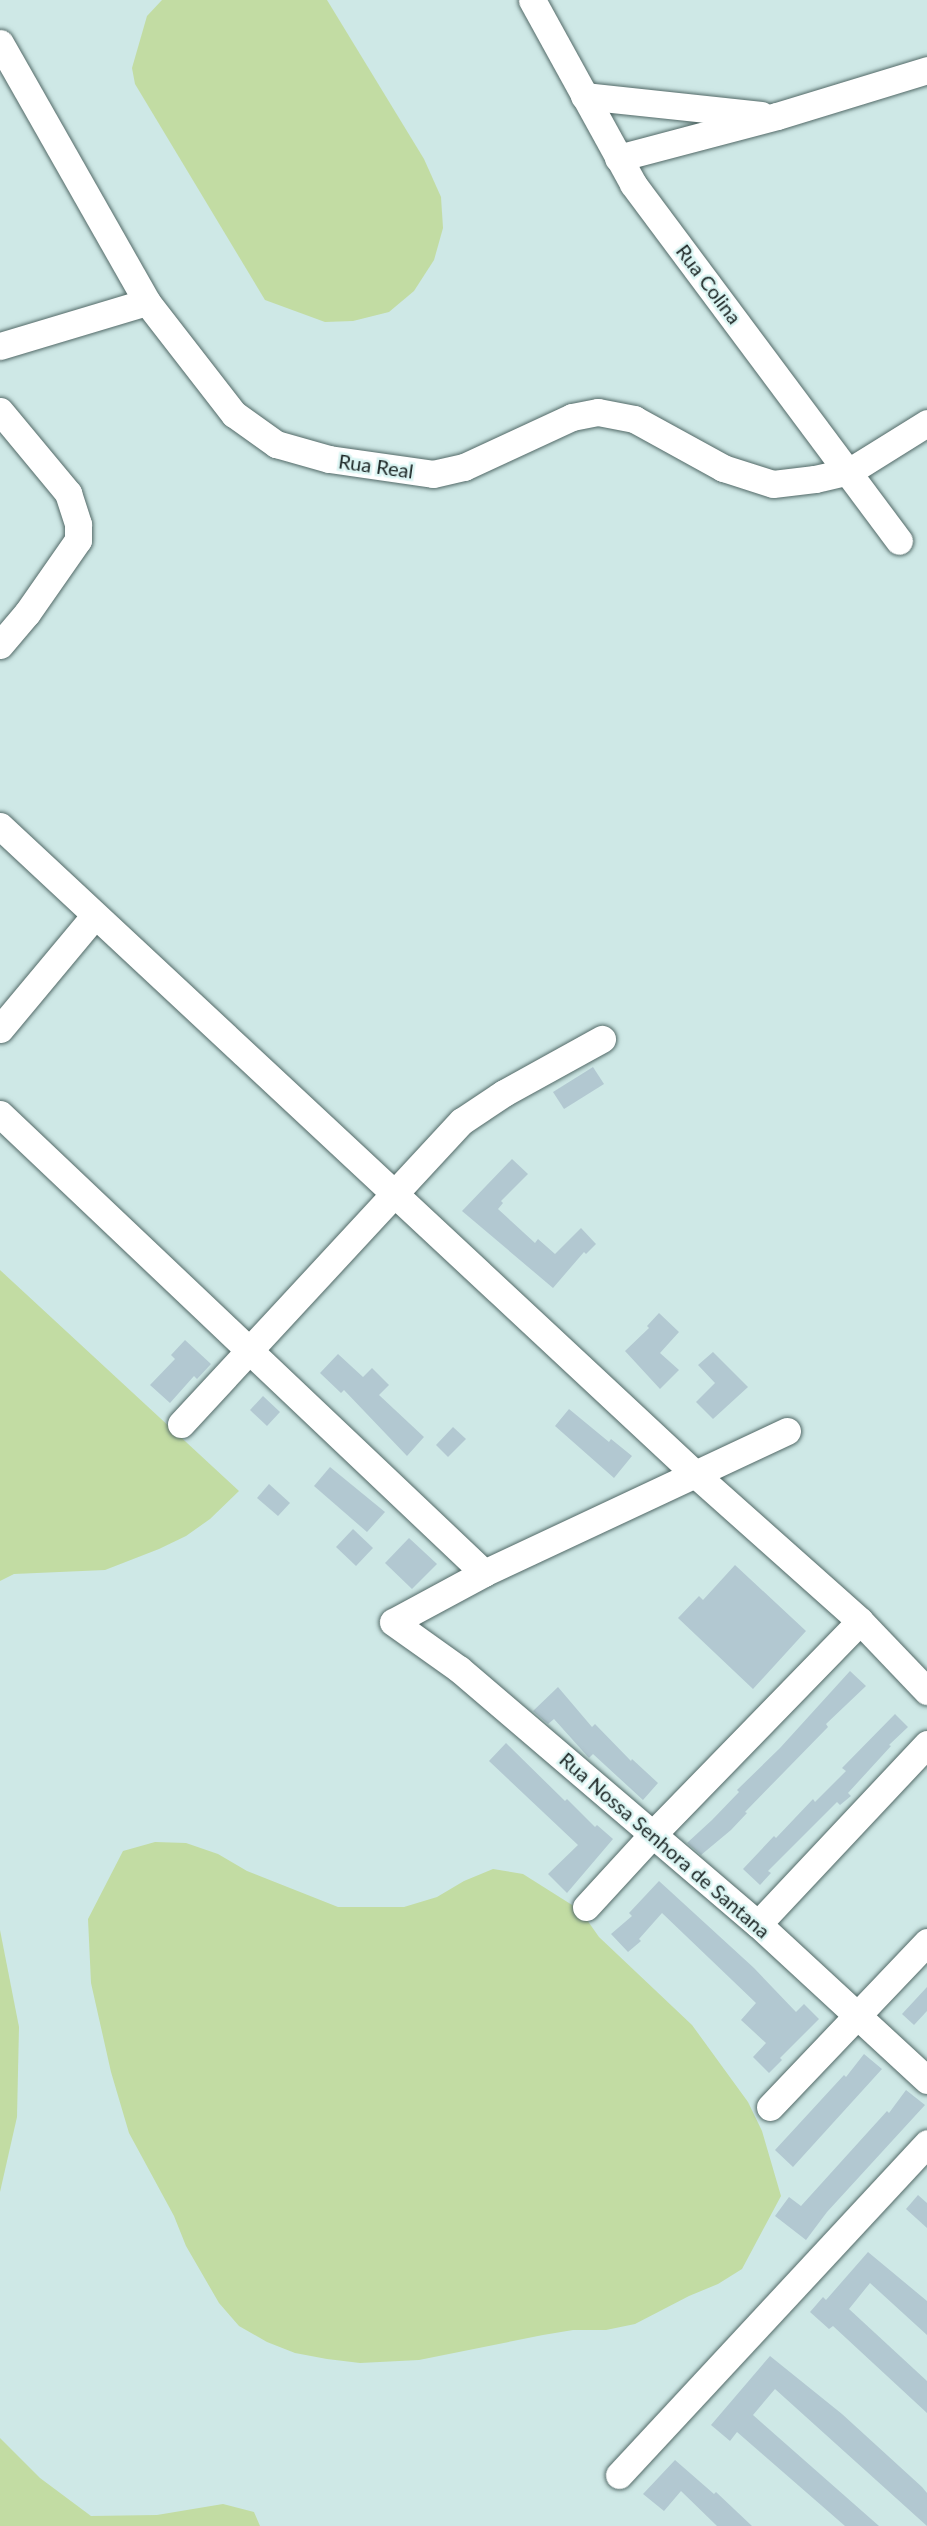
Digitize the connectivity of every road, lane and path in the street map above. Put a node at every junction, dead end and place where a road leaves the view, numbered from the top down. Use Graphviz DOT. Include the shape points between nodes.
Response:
graph roads {
  1 [pos="532,0"];
  2 [pos="0,43"];
  3 [pos="927,70"];
  4 [pos="584,96"];
  5 [pos="777,116"];
  6 [pos="618,158"];
  7 [pos="147,302"];
  8 [pos="0,346"];
  9 [pos="0,411"];
  10 [pos="927,423"];
  11 [pos="850,471"];
  12 [pos="899,541"];
  13 [pos="0,645"];
  14 [pos="0,826"];
  15 [pos="95,915"];
  16 [pos="0,1029"];
  17 [pos="602,1039"];
  18 [pos="0,1114"];
  19 [pos="397,1194"];
  20 [pos="249,1350"];
  21 [pos="181,1424"];
  22 [pos="787,1431"];
  23 [pos="694,1473"];
  24 [pos="484,1573"];
  25 [pos="860,1621"];
  26 [pos="927,1691"];
  27 [pos="927,1744"];
  28 [pos="653,1834"];
  29 [pos="586,1907"];
  30 [pos="758,1924"];
  31 [pos="927,1942"];
  32 [pos="856,2016"];
  33 [pos="927,2080"];
  34 [pos="770,2107"];
  35 [pos="927,2143"];
  36 [pos="619,2475"];
  1 -- 4 [label="street, Rua Colina"];
  2 -- 7 [label="street, Rua Real"];
  3 -- 5 [label="street"];
  4 -- 5 [label="street"];
  4 -- 6 [label="street, Rua Colina"];
  5 -- 6 [label="street"];
  6 -- 11 [label="street, Rua Colina" via="633,184"];
  7 -- 8 [label="street"];
  7 -- 11 [label="street, Rua Real" via="234,414 276,444 329,459 433,474 464,467 572,417 598,412 634,419 723,468 773,484"];
  9 -- 13 [label="street" via="68,493 78,524 78,540"];
  10 -- 11 [label="street, Rua Real"];
  11 -- 12 [label="street, Rua Colina"];
  14 -- 15 [label="street"];
  15 -- 16 [label="street"];
  15 -- 19 [label="street"];
  17 -- 19 [label="street" via="462,1121"];
  18 -- 20 [label="street"];
  19 -- 20 [label="street"];
  19 -- 23 [label="street"];
  20 -- 21 [label="street"];
  20 -- 24 [label="street"];
  22 -- 23 [label="street"];
  23 -- 24 [label="street"];
  23 -- 25 [label="street"];
  24 -- 28 [label="street, Rua Nossa Senhora de Santana" via="393,1622 459,1670"];
  25 -- 26 [label="street"];
  25 -- 28 [label="street"];
  27 -- 30 [label="street"];
  28 -- 29 [label="street"];
  28 -- 30 [label="street, Rua Nossa Senhora de Santana"];
  30 -- 32 [label="street, Rua Nossa Senhora de Santana"];
  31 -- 32 [label="street"];
  32 -- 33 [label="street, Rua Nossa Senhora de Santana"];
  32 -- 34 [label="street"];
  35 -- 36 [label="street"];
}
